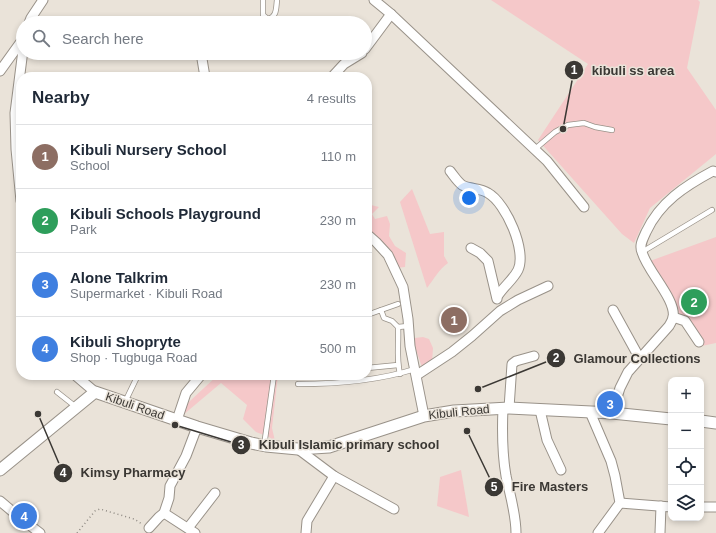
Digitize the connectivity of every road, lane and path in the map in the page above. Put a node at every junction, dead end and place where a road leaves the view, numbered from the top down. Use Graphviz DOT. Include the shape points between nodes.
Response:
graph roads {
  1 [pos="43,0"];
  2 [pos="263,0"];
  3 [pos="277,0"];
  4 [pos="374,0"];
  5 [pos="391,14"];
  6 [pos="32,16"];
  7 [pos="264,16"];
  8 [pos="273,16"];
  9 [pos="372,40"];
  10 [pos="16,49"];
  11 [pos="22,60"];
  12 [pos="202,60"];
  13 [pos="351,60"];
  14 [pos="0,71"];
  15 [pos="20,72"];
  16 [pos="204,72"];
  17 [pos="337,72"];
  18 [pos="16,105"];
  19 [pos="612,130"];
  20 [pos="16,149"];
  21 [pos="535,149"];
  22 [pos="450,171"];
  23 [pos="716,172"];
  24 [pos="584,206"];
  25 [pos="712,210"];
  26 [pos="372,238"];
  27 [pos="471,248"];
  28 [pos="642,252"];
  29 [pos="548,286"];
  30 [pos="497,297"];
  31 [pos="398,304"];
  32 [pos="381,310"];
  33 [pos="500,310"];
  34 [pos="613,310"];
  35 [pos="372,313"];
  36 [pos="673,317"];
  37 [pos="408,326"];
  38 [pos="398,327"];
  39 [pos="699,342"];
  40 [pos="534,356"];
  41 [pos="640,359"];
  42 [pos="398,365"];
  43 [pos="372,368"];
  44 [pos="416,372"];
  45 [pos="400,374"];
  46 [pos="372,379"];
  47 [pos="81,380"];
  48 [pos="135,380"];
  49 [pos="197,380"];
  50 [pos="273,380"];
  51 [pos="369,380"];
  52 [pos="298,384"];
  53 [pos="57,392"];
  54 [pos="95,392"];
  55 [pos="124,402"];
  56 [pos="77,407"];
  57 [pos="506,408"];
  58 [pos="540,410"];
  59 [pos="590,412"];
  60 [pos="612,413"];
  61 [pos="424,416"];
  62 [pos="668,418"];
  63 [pos="177,420"];
  64 [pos="704,422"];
  65 [pos="716,423"];
  66 [pos="197,427"];
  67 [pos="264,446"];
  68 [pos="298,449"];
  69 [pos="0,470"];
  70 [pos="561,470"];
  71 [pos="334,476"];
  72 [pos="215,493"];
  73 [pos="0,501"];
  74 [pos="620,503"];
  75 [pos="661,506"];
  76 [pos="668,507"];
  77 [pos="704,507"];
  78 [pos="716,507"];
  79 [pos="394,509"];
  80 [pos="164,513"];
  81 [pos="149,528"];
  82 [pos="191,531"];
  83 [pos="40,533"];
  84 [pos="77,533"];
  85 [pos="306,533"];
  86 [pos="516,533"];
  87 [pos="598,533"];
  88 [pos="660,533"];
  1 -- 6 [label="street"];
  2 -- 7 [label="lane"];
  3 -- 8 [label="lane"];
  4 -- 5 [label="street"];
  5 -- 9 [label="street"];
  5 -- 21 [label="street"];
  10 -- 14 [label="street"];
  11 -- 15 [label="street"];
  12 -- 16 [label="street"];
  13 -- 17 [label="street"];
  18 -- 20 [label="street"];
  19 -- 21 [label="lane" via="584,123 568,125"];
  21 -- 24 [label="street"];
  22 -- 30 [label="street" via="464,186 490,194 511,220 519,253 519,265"];
  23 -- 28 [label="street" via="713,171 688,184 657,211 643,239"];
  25 -- 28 [label="lane"];
  26 -- 37 [label="street" via="388,255 404,287"];
  27 -- 30 [label="street" via="488,261"];
  28 -- 36 [label="street" via="670,300"];
  29 -- 33 [label="street"];
  30 -- 33 [label="street"];
  31 -- 32 [label="lane"];
  32 -- 35 [label="lane"];
  32 -- 38 [label="lane" via="384,318"];
  33 -- 44 [label="street" via="452,352"];
  34 -- 41 [label="street"];
  36 -- 39 [label="street" via="685,321"];
  36 -- 41 [label="street" via="669,326"];
  37 -- 38 [label="lane"];
  37 -- 44 [label="street"];
  38 -- 42 [label="lane"];
  40 -- 57 [label="street" via="512,364"];
  41 -- 60 [label="street" via="623,381"];
  42 -- 43 [label="lane"];
  42 -- 45 [label="lane"];
  44 -- 45 [label="lane"];
  44 -- 61 [label="street"];
  45 -- 46 [label="lane"];
  47 -- 54 [label="street"];
  48 -- 55 [label="lane"];
  49 -- 63 [label="street" via="186,393"];
  50 -- 67 [label="lane"];
  51 -- 52 [label="lane"];
  53 -- 56 [label="lane"];
  54 -- 55 [label="street, Kibuli Road"];
  54 -- 56 [label="street, Kibuli Road"];
  55 -- 63 [label="street, Kibuli Road"];
  56 -- 69 [label="street, Kibuli Road"];
  57 -- 58 [label="street, Kibuli Road"];
  57 -- 61 [label="street, Kibuli Road" via="454,410"];
  57 -- 86 [label="street" via="503,452"];
  58 -- 59 [label="street, Kibuli Road"];
  58 -- 70 [label="street" via="547,440"];
  59 -- 60 [label="street, Kibuli Road"];
  59 -- 74 [label="street" via="615,476"];
  60 -- 62 [label="street, Kibuli Road"];
  61 -- 68 [label="street, Kibuli Road" via="329,447"];
  63 -- 66 [label="street, Kibuli Road"];
  64 -- 65 [label="street"];
  66 -- 67 [label="street, Kibuli Road"];
  66 -- 80 [label="street" via="186,456 170,486"];
  67 -- 68 [label="street, Kibuli Road"];
  68 -- 71 [label="street"];
  71 -- 79 [label="street"];
  71 -- 85 [label="street" via="307,521"];
  72 -- 82 [label="street"];
  73 -- 83 [label="street"];
  74 -- 75 [label="street"];
  74 -- 87 [label="street"];
  75 -- 76 [label="street"];
  75 -- 88 [label="street"];
  77 -- 78 [label="street"];
  80 -- 81 [label="street"];
  80 -- 82 [label="street"];
  81 -- 84 [label="path" via="134,519 100,509 95,511"];
}
